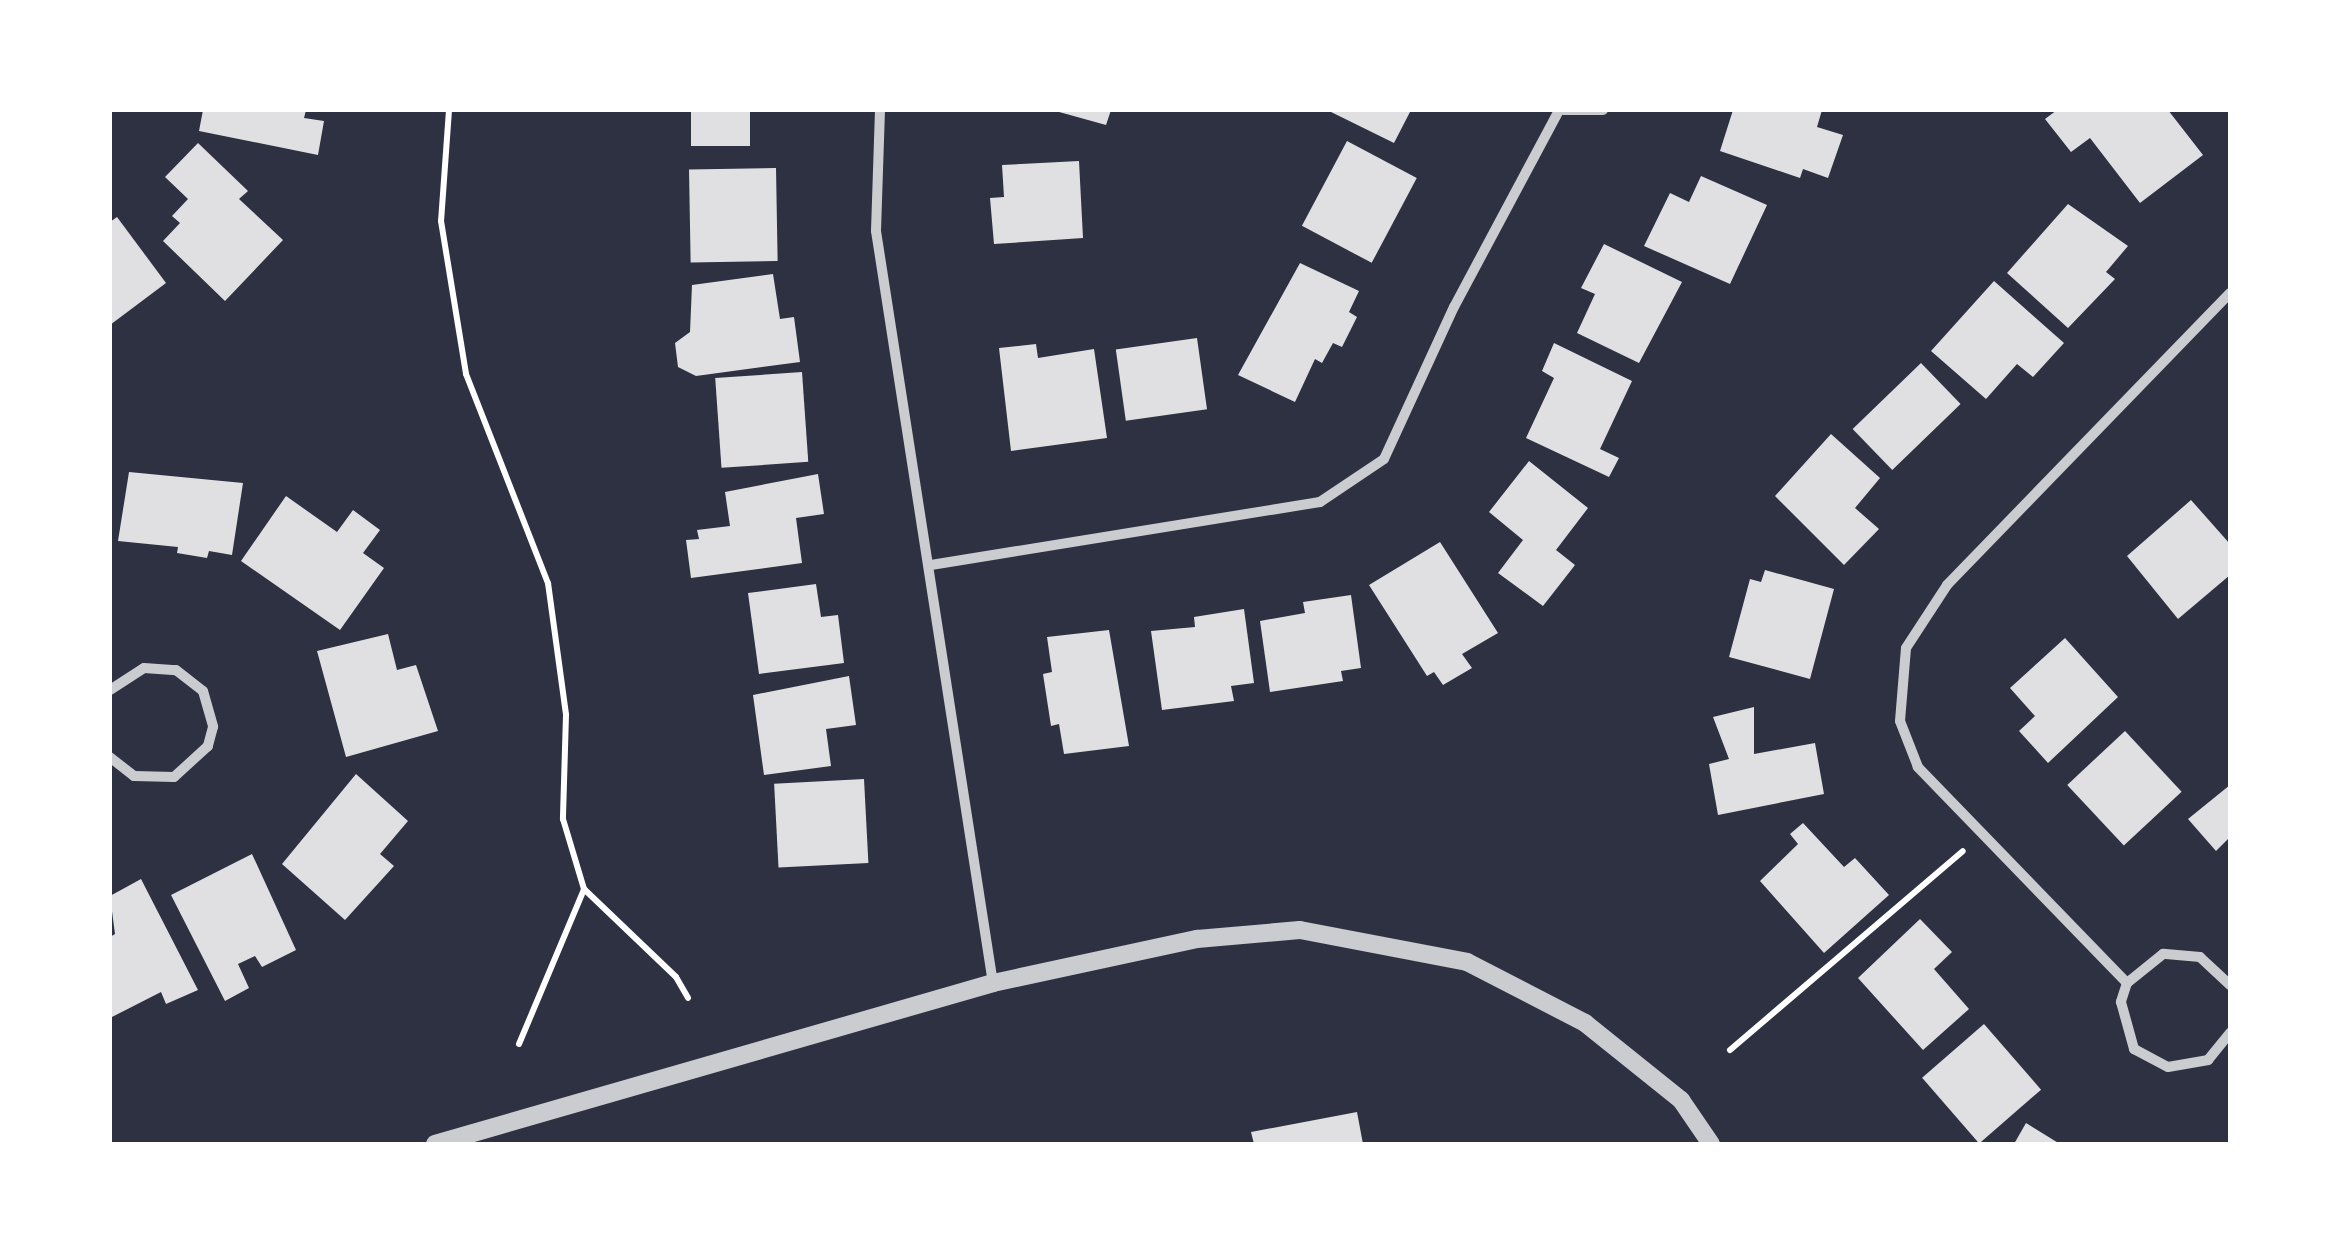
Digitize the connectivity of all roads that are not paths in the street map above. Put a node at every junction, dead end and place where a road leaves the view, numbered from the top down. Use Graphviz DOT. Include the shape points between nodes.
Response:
graph roads {
  1 [pos="880,110"];
  2 [pos="1560,110"];
  3 [pos="1603,110"];
  4 [pos="2230,293"];
  5 [pos="932,565"];
  6 [pos="110,690"];
  7 [pos="110,756"];
  8 [pos="2127,983"];
  9 [pos="993,984"];
  10 [pos="2230,985"];
  11 [pos="2230,1033"];
  12 [pos="435,1144"];
  13 [pos="1711,1144"];
  1 -- 5 [label="street" via="876,231"];
  2 -- 3 [label="street"];
  2 -- 5 [label="street" via="1454,307 1384,459 1320,502"];
  4 -- 8 [label="street" via="1947,585 1906,648 1900,722 1918,768"];
  5 -- 9 [label="street"];
  6 -- 7 [label="street" via="144,668 176,670 203,691 213,727 208,746 174,777 134,776"];
  8 -- 10 [label="street" via="2144,963 2181,952 2218,968"];
  8 -- 11 [label="street" via="2124,1032 2149,1060 2189,1068 2208,1060"];
  9 -- 12 [label="street"];
  9 -- 13 [label="street" via="1197,939 1300,930 1388,943 1467,962 1584,1023 1681,1100"];
}
